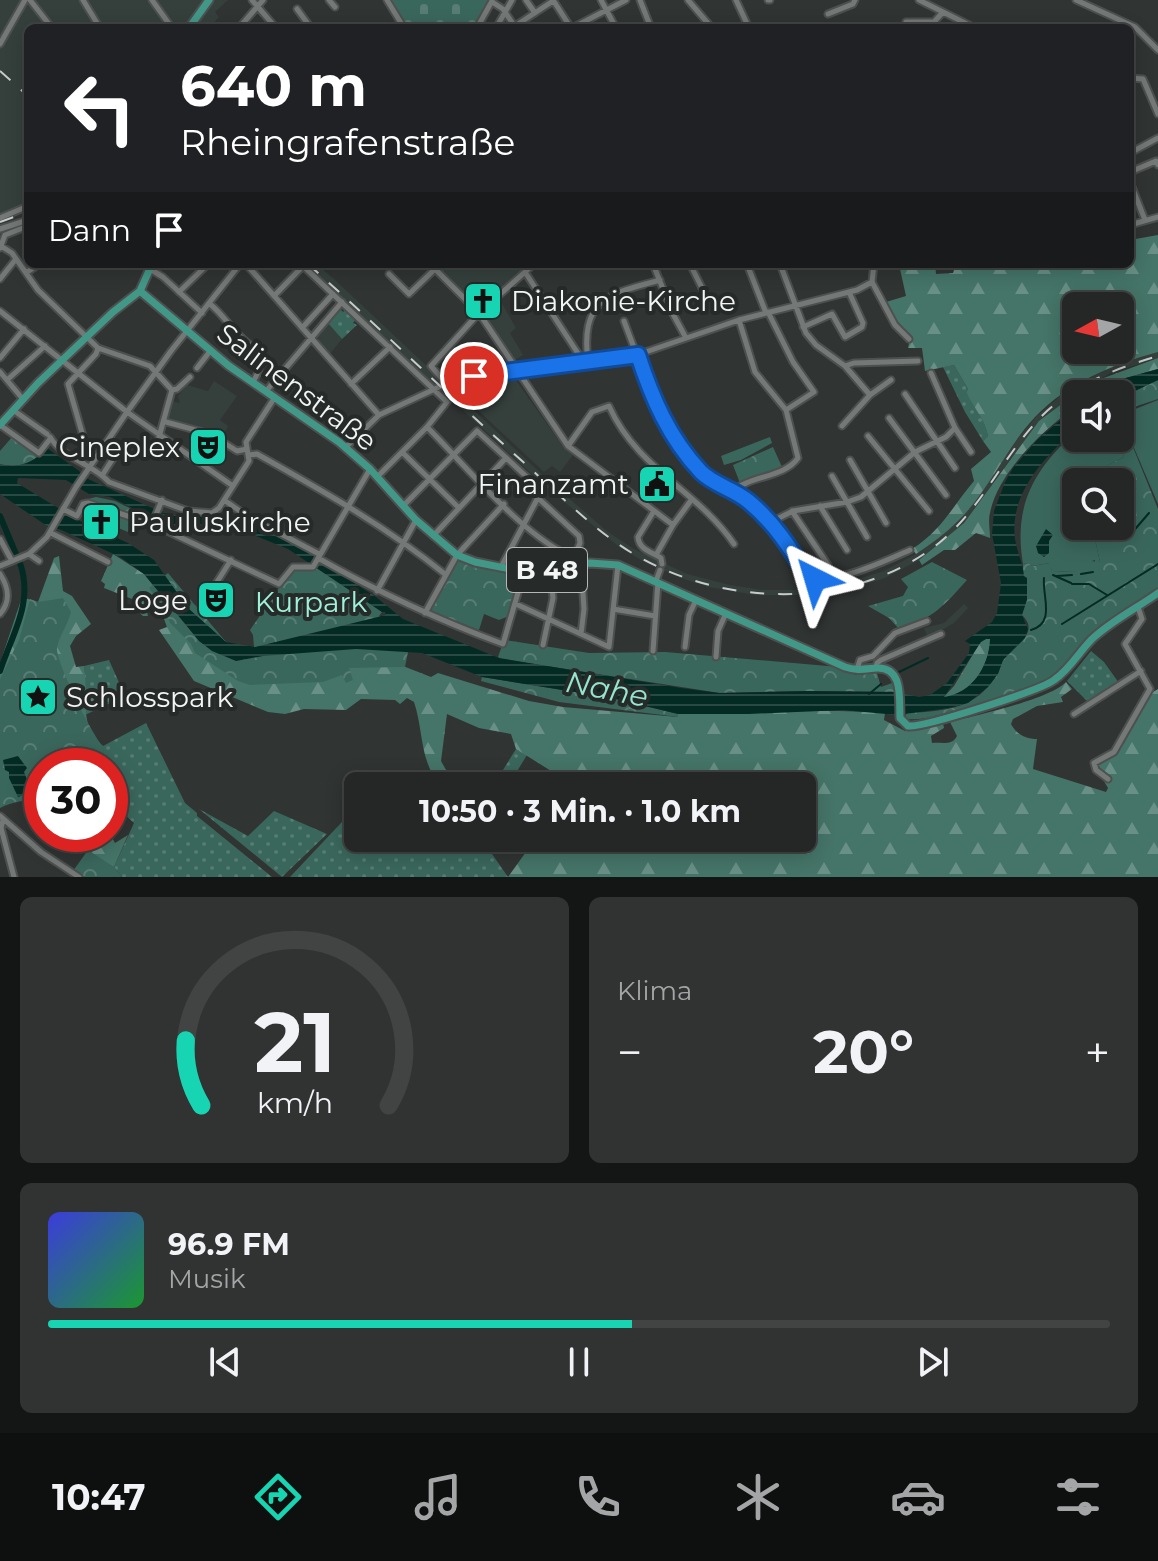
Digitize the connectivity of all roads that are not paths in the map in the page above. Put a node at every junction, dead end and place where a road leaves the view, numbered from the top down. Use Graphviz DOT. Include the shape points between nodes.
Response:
graph roads {
  1 [pos="28,0"];
  2 [pos="83,0"];
  3 [pos="152,0"];
  4 [pos="209,0"];
  5 [pos="252,0"];
  6 [pos="263,0"];
  7 [pos="329,0"];
  8 [pos="387,0"];
  9 [pos="512,0"];
  10 [pos="526,0"];
  11 [pos="553,0"];
  12 [pos="601,0"];
  13 [pos="626,0"];
  14 [pos="640,0"];
  15 [pos="688,0"];
  16 [pos="736,0"];
  17 [pos="855,0"];
  18 [pos="919,0"];
  19 [pos="1076,0"];
  20 [pos="492,1"];
  21 [pos="257,6"];
  22 [pos="335,7"];
  23 [pos="297,9"];
  24 [pos="607,9"];
  25 [pos="505,12"];
  26 [pos="943,12"];
  27 [pos="535,13"];
  28 [pos="828,14"];
  29 [pos="906,22"];
  30 [pos="49,24"];
  31 [pos="98,24"];
  32 [pos="170,24"];
  33 [pos="191,24"];
  34 [pos="242,24"];
  35 [pos="273,24"];
  36 [pos="308,24"];
  37 [pos="402,24"];
  38 [pos="479,24"];
  39 [pos="498,24"];
  40 [pos="514,24"];
  41 [pos="520,24"];
  42 [pos="568,24"];
  43 [pos="579,24"];
  44 [pos="614,24"];
  45 [pos="649,24"];
  46 [pos="709,24"];
  47 [pos="747,24"];
  48 [pos="967,24"];
  49 [pos="1128,24"];
  50 [pos="1134,27"];
  51 [pos="0,44"];
  52 [pos="1157,45"];
  53 [pos="1134,78"];
  54 [pos="1158,114"];
  55 [pos="1158,138"];
  56 [pos="1134,151"];
  57 [pos="1157,162"];
  58 [pos="1134,171"];
  59 [pos="1134,192"];
  60 [pos="24,208"];
  61 [pos="1158,217"];
  62 [pos="0,218"];
  63 [pos="1145,220"];
  64 [pos="24,221"];
  65 [pos="1134,224"];
  66 [pos="1,228"];
  67 [pos="24,228"];
  68 [pos="0,243"];
  69 [pos="16,259"];
  70 [pos="33,268"];
  71 [pos="146,268"];
  72 [pos="149,268"];
  73 [pos="204,268"];
  74 [pos="240,268"];
  75 [pos="247,268"];
  76 [pos="299,268"];
  77 [pos="305,268"];
  78 [pos="430,268"];
  79 [pos="434,268"];
  80 [pos="530,268"];
  81 [pos="655,268"];
  82 [pos="692,268"];
  83 [pos="749,268"];
  84 [pos="781,268"];
  85 [pos="874,268"];
  86 [pos="525,272"];
  87 [pos="26,273"];
  88 [pos="389,274"];
  89 [pos="0,279"];
  90 [pos="660,280"];
  91 [pos="872,282"];
  92 [pos="139,290"];
  93 [pos="179,292"];
  94 [pos="849,292"];
  95 [pos="333,294"];
  96 [pos="274,296"];
  97 [pos="706,296"];
  98 [pos="342,302"];
  99 [pos="210,304"];
  100 [pos="794,306"];
  101 [pos="767,312"];
  102 [pos="202,313"];
  103 [pos="479,313"];
  104 [pos="1,315"];
  105 [pos="739,320"];
  106 [pos="624,321"];
  107 [pos="803,327"];
  108 [pos="302,328"];
  109 [pos="24,329"];
  110 [pos="188,331"];
  111 [pos="87,336"];
  112 [pos="311,338"];
  113 [pos="686,338"];
  114 [pos="909,339"];
  115 [pos="45,346"];
  116 [pos="390,347"];
  117 [pos="98,348"];
  118 [pos="211,350"];
  119 [pos="638,355"];
  120 [pos="0,358"];
  121 [pos="63,360"];
  122 [pos="918,361"];
  123 [pos="588,362"];
  124 [pos="580,363"];
  125 [pos="845,366"];
  126 [pos="197,368"];
  127 [pos="78,371"];
  128 [pos="515,371"];
  129 [pos="1,373"];
  130 [pos="157,373"];
  131 [pos="931,373"];
  132 [pos="190,377"];
  133 [pos="7,380"];
  134 [pos="891,380"];
  135 [pos="253,382"];
  136 [pos="446,383"];
  137 [pos="351,384"];
  138 [pos="434,388"];
  139 [pos="172,390"];
  140 [pos="267,390"];
  141 [pos="905,394"];
  142 [pos="870,395"];
  143 [pos="276,396"];
  144 [pos="22,398"];
  145 [pos="13,410"];
  146 [pos="786,410"];
  147 [pos="127,412"];
  148 [pos="379,415"];
  149 [pos="889,418"];
  150 [pos="166,422"];
  151 [pos="0,425"];
  152 [pos="842,426"];
  153 [pos="427,427"];
  154 [pos="955,428"];
  155 [pos="868,436"];
  156 [pos="49,437"];
  157 [pos="159,437"];
  158 [pos="937,441"];
  159 [pos="349,444"];
  160 [pos="568,446"];
  161 [pos="248,452"];
  162 [pos="402,452"];
  163 [pos="915,452"];
  164 [pos="971,452"];
  165 [pos="116,454"];
  166 [pos="454,454"];
  167 [pos="505,459"];
  168 [pos="850,460"];
  169 [pos="81,461"];
  170 [pos="90,466"];
  171 [pos="955,468"];
  172 [pos="370,469"];
  173 [pos="895,469"];
  174 [pos="103,474"];
  175 [pos="832,476"];
  176 [pos="377,477"];
  177 [pos="430,479"];
  178 [pos="529,479"];
  179 [pos="483,483"];
  180 [pos="233,486"];
  181 [pos="733,491"];
  182 [pos="868,493"];
  183 [pos="946,495"];
  184 [pos="692,499"];
  185 [pos="162,500"];
  186 [pos="224,500"];
  187 [pos="847,502"];
  188 [pos="504,504"];
  189 [pos="347,505"];
  190 [pos="403,506"];
  191 [pos="820,506"];
  192 [pos="459,508"];
  193 [pos="65,510"];
  194 [pos="654,511"];
  195 [pos="792,511"];
  196 [pos="929,511"];
  197 [pos="416,520"];
  198 [pos="153,521"];
  199 [pos="771,522"];
  200 [pos="886,523"];
  201 [pos="524,524"];
  202 [pos="672,528"];
  203 [pos="51,532"];
  204 [pos="433,536"];
  205 [pos="867,537"];
  206 [pos="0,539"];
  207 [pos="405,542"];
  208 [pos="734,544"];
  209 [pos="847,550"];
  210 [pos="910,550"];
  211 [pos="29,554"];
  212 [pos="457,555"];
  213 [pos="656,555"];
  214 [pos="317,559"];
  215 [pos="231,560"];
  216 [pos="12,561"];
  217 [pos="39,561"];
  218 [pos="108,562"];
  219 [pos="577,562"];
  220 [pos="618,565"];
  221 [pos="828,565"];
  222 [pos="0,566"];
  223 [pos="501,567"];
  224 [pos="550,569"];
  225 [pos="525,572"];
  226 [pos="0,574"];
  227 [pos="446,575"];
  228 [pos="657,582"];
  229 [pos="377,591"];
  230 [pos="1158,593"];
  231 [pos="696,599"];
  232 [pos="516,604"];
  233 [pos="201,607"];
  234 [pos="1138,607"];
  235 [pos="613,609"];
  236 [pos="425,613"];
  237 [pos="726,613"];
  238 [pos="0,614"];
  239 [pos="655,616"];
  240 [pos="550,619"];
  241 [pos="927,621"];
  242 [pos="581,634"];
  243 [pos="941,634"];
  244 [pos="543,645"];
  245 [pos="685,647"];
  246 [pos="653,651"];
  247 [pos="716,657"];
  248 [pos="876,668"];
  249 [pos="860,670"];
  250 [pos="1141,671"];
  251 [pos="1074,714"];
  252 [pos="1108,779"];
  253 [pos="2,818"];
  254 [pos="14,877"];
  255 [pos="79,877"];
  1 -- 30 [label="street"];
  1 -- 51 [label="street"];
  2 -- 31 [label="street"];
  3 -- 32 [label="street"];
  4 -- 33 [label="main road"];
  5 -- 21 [label="street"];
  6 -- 21 [label="street"];
  7 -- 22 [label="street"];
  8 -- 37 [label="street"];
  9 -- 25 [label="street"];
  10 -- 27 [label="street"];
  11 -- 27 [label="street"];
  11 -- 42 [label="street"];
  12 -- 24 [label="street"];
  13 -- 24 [label="street"];
  14 -- 45 [label="street"];
  15 -- 46 [label="street"];
  16 -- 47 [label="street"];
  17 -- 28 [label="street"];
  18 -- 26 [label="street"];
  19 -- 49 [label="street"];
  20 -- 25 [label="street"];
  20 -- 38 [label="street"];
  21 -- 34 [label="street"];
  21 -- 35 [label="street"];
  23 -- 36 [label="street"];
  24 -- 43 [label="street"];
  24 -- 44 [label="street"];
  25 -- 39 [label="street"];
  25 -- 40 [label="street"];
  26 -- 29 [label="street" via="934,22"];
  26 -- 48 [label="street"];
  27 -- 41 [label="street"];
  50 -- 52 [label="street"];
  53 -- 54 [label="street" via="1143,79"];
  55 -- 56 [label="street"];
  57 -- 58 [label="street"];
  59 -- 63 [label="street"];
  60 -- 62 [label="street"];
  61 -- 63 [label="street"];
  63 -- 65 [label="street"];
  64 -- 66 [label="street"];
  67 -- 68 [label="street"];
  68 -- 69 [label="street"];
  69 -- 87 [label="street"];
  69 -- 89 [label="street"];
  70 -- 87 [label="street"];
  71 -- 92 [label="main road"];
  72 -- 93 [label="street"];
  73 -- 93 [label="street"];
  74 -- 99 [label="street"];
  75 -- 96 [label="street"];
  76 -- 96 [label="street"];
  77 -- 95 [label="street"];
  78 -- 88 [label="street" via="409,294"];
  79 -- 103 [label="street"];
  80 -- 86 [label="street"];
  81 -- 90 [label="street"];
  82 -- 97 [label="street"];
  83 -- 101 [label="street"];
  84 -- 100 [label="street"];
  85 -- 91 [label="street"];
  86 -- 103 [label="street"];
  86 -- 124 [label="street"];
  87 -- 111 [label="street"];
  90 -- 113 [label="street"];
  90 -- 123 [label="street" via="604,298 594,310"];
  91 -- 94 [label="street"];
  91 -- 114 [label="street" via="895,325"];
  92 -- 110 [label="main road, Salinenstraße"];
  92 -- 111 [label="main road"];
  93 -- 102 [label="street"];
  94 -- 100 [label="street"];
  94 -- 107 [label="street" via="862,327 845,337 832,314"];
  95 -- 98 [label="street"];
  95 -- 108 [label="street"];
  96 -- 108 [label="street"];
  98 -- 112 [label="street"];
  98 -- 116 [label="street"];
  99 -- 102 [label="street"];
  99 -- 135 [label="street" via="259,354"];
  100 -- 101 [label="street"];
  100 -- 107 [label="street"];
  101 -- 105 [label="street"];
  101 -- 146 [label="street" via="814,392"];
  102 -- 110 [label="street"];
  103 -- 128 [label="street"];
  103 -- 136 [label="street" via="431,366"];
  104 -- 109 [label="street"];
  105 -- 113 [label="street"];
  105 -- 146 [label="street" via="755,372"];
  106 -- 119 [label="street"];
  107 -- 125 [label="street" via="816,345"];
  108 -- 112 [label="street"];
  109 -- 115 [label="street"];
  109 -- 120 [label="street"];
  110 -- 118 [label="main road, Salinenstraße"];
  110 -- 130 [label="street"];
  111 -- 117 [label="street"];
  111 -- 121 [label="main road"];
  112 -- 137 [label="street"];
  112 -- 140 [label="street"];
  113 -- 119 [label="street"];
  115 -- 121 [label="street"];
  115 -- 133 [label="street"];
  116 -- 137 [label="street"];
  116 -- 138 [label="street"];
  117 -- 127 [label="street"];
  117 -- 130 [label="street"];
  118 -- 126 [label="street"];
  118 -- 135 [label="main road, Salinenstraße"];
  119 -- 123 [label="street"];
  119 -- 181 [label="street" via="673,436 702,473"];
  121 -- 127 [label="street"];
  121 -- 144 [label="main road"];
  122 -- 125 [label="street"];
  123 -- 124 [label="street"];
  124 -- 128 [label="street"];
  125 -- 142 [label="street"];
  127 -- 147 [label="street"];
  127 -- 169 [label="street" via="67,386 85,443"];
  128 -- 136 [label="street"];
  128 -- 160 [label="street"];
  129 -- 133 [label="street"];
  130 -- 139 [label="street"];
  130 -- 147 [label="street"];
  131 -- 154 [label="street"];
  132 -- 139 [label="street"];
  133 -- 144 [label="street"];
  134 -- 142 [label="street"];
  135 -- 140 [label="main road, Salinenstraße"];
  136 -- 138 [label="street"];
  137 -- 148 [label="street"];
  138 -- 148 [label="street"];
  138 -- 153 [label="street" via="447,405"];
  139 -- 150 [label="street"];
  140 -- 143 [label="main road, Salinenstraße"];
  141 -- 158 [label="street"];
  142 -- 152 [label="street"];
  143 -- 159 [label="main road, Salinenstraße"];
  143 -- 161 [label="street" via="246,442"];
  144 -- 145 [label="main road"];
  145 -- 151 [label="main road"];
  145 -- 156 [label="street"];
  146 -- 181 [label="street" via="798,458 787,469"];
  147 -- 157 [label="street"];
  147 -- 170 [label="street"];
  148 -- 159 [label="street"];
  149 -- 163 [label="street"];
  150 -- 157 [label="street"];
  150 -- 161 [label="street"];
  151 -- 156 [label="street" via="39,453"];
  153 -- 162 [label="street"];
  153 -- 166 [label="street"];
  154 -- 158 [label="street"];
  154 -- 164 [label="street"];
  155 -- 173 [label="street"];
  156 -- 169 [label="street"];
  157 -- 180 [label="street"];
  158 -- 163 [label="street"];
  158 -- 171 [label="street"];
  159 -- 172 [label="main road, Salinenstraße"];
  160 -- 184 [label="street" via="592,412 609,406 653,467"];
  160 -- 194 [label="street"];
  161 -- 180 [label="street" via="249,461"];
  161 -- 189 [label="street"];
  162 -- 176 [label="street"];
  162 -- 177 [label="street"];
  163 -- 173 [label="street"];
  163 -- 183 [label="street"];
  165 -- 174 [label="street"];
  166 -- 167 [label="street" via="477,431"];
  166 -- 177 [label="street"];
  166 -- 179 [label="street"];
  167 -- 178 [label="street"];
  167 -- 179 [label="street"];
  168 -- 182 [label="street"];
  169 -- 170 [label="street"];
  170 -- 174 [label="street"];
  170 -- 193 [label="street"];
  172 -- 176 [label="main road, Salinenstraße / B 48"];
  172 -- 189 [label="street"];
  173 -- 182 [label="street"];
  173 -- 196 [label="street"];
  174 -- 185 [label="street" via="109,482"];
  175 -- 187 [label="street"];
  176 -- 190 [label="main road, Salinenstraße / B 48"];
  177 -- 190 [label="street"];
  177 -- 192 [label="street"];
  179 -- 188 [label="street"];
  179 -- 192 [label="street"];
  180 -- 186 [label="street"];
  181 -- 199 [label="street"];
  182 -- 187 [label="street"];
  182 -- 200 [label="street"];
  184 -- 202 [label="street"];
  184 -- 208 [label="street"];
  185 -- 186 [label="street" via="188,511 212,513"];
  185 -- 198 [label="street"];
  186 -- 214 [label="street"];
  187 -- 191 [label="street"];
  187 -- 205 [label="street"];
  188 -- 201 [label="street"];
  188 -- 212 [label="street"];
  189 -- 207 [label="street"];
  189 -- 214 [label="street"];
  190 -- 197 [label="main road, Salinenstraße / B 48"];
  191 -- 195 [label="street"];
  191 -- 209 [label="street"];
  192 -- 204 [label="street"];
  193 -- 198 [label="street" via="77,516 88,503"];
  193 -- 203 [label="street"];
  194 -- 202 [label="street"];
  194 -- 213 [label="street" via="638,540"];
  195 -- 199 [label="street"];
  195 -- 221 [label="street"];
  197 -- 204 [label="main road, Salinenstraße / B 48"];
  197 -- 207 [label="street"];
  198 -- 215 [label="street"];
  199 -- 210 [label="street" via="810,579 866,568"];
  201 -- 219 [label="street"];
  201 -- 219 [label="street" via="540,495 579,536"];
  201 -- 223 [label="street"];
  202 -- 213 [label="street"];
  203 -- 211 [label="street"];
  203 -- 218 [label="street"];
  204 -- 212 [label="main road, Salinenstraße / B 48"];
  206 -- 216 [label="street"];
  207 -- 227 [label="street"];
  207 -- 229 [label="street"];
  211 -- 216 [label="street"];
  211 -- 217 [label="street"];
  212 -- 223 [label="main road, Salinenstraße / B 48"];
  212 -- 227 [label="street"];
  213 -- 228 [label="street" via="661,558"];
  214 -- 215 [label="street" via="293,567 279,584"];
  214 -- 229 [label="street"];
  215 -- 233 [label="street"];
  216 -- 222 [label="street"];
  219 -- 220 [label="main road, Salinenstraße / B 48"];
  219 -- 224 [label="main road, Salinenstraße / B 48"];
  219 -- 242 [label="street" via="584,609"];
  220 -- 228 [label="main road, Salinenstraße / B 48"];
  220 -- 235 [label="street"];
  223 -- 225 [label="main road, Salinenstraße / B 48"];
  224 -- 225 [label="main road, Salinenstraße / B 48"];
  224 -- 240 [label="street"];
  225 -- 232 [label="street"];
  226 -- 238 [label="street" via="7,586 7,605"];
  227 -- 236 [label="street"];
  228 -- 231 [label="main road, Salinenstraße"];
  228 -- 239 [label="street"];
  229 -- 236 [label="street"];
  230 -- 234 [label="main road"];
  231 -- 237 [label="main road, Salinenstraße"];
  231 -- 245 [label="street"];
  232 -- 236 [label="street" via="503,644"];
  232 -- 240 [label="street"];
  234 -- 248 [label="main road" via="1094,638 1049,684 924,725 910,727 900,720 898,682 890,671"];
  234 -- 250 [label="street" via="1142,619 1125,644"];
  235 -- 239 [label="street"];
  235 -- 242 [label="street" via="609,647"];
  237 -- 247 [label="street"];
  237 -- 249 [label="main road, Salinenstraße" via="828,661"];
  239 -- 246 [label="street"];
  240 -- 242 [label="street"];
  240 -- 244 [label="street"];
  241 -- 249 [label="street" via="895,633 873,656 860,660"];
  243 -- 248 [label="street" via="881,660"];
  248 -- 249 [label="main road"];
  250 -- 251 [label="street"];
  250 -- 252 [label="street" via="1150,691 1114,752 1093,766"];
  253 -- 254 [label="street"];
  253 -- 255 [label="street"];
}
